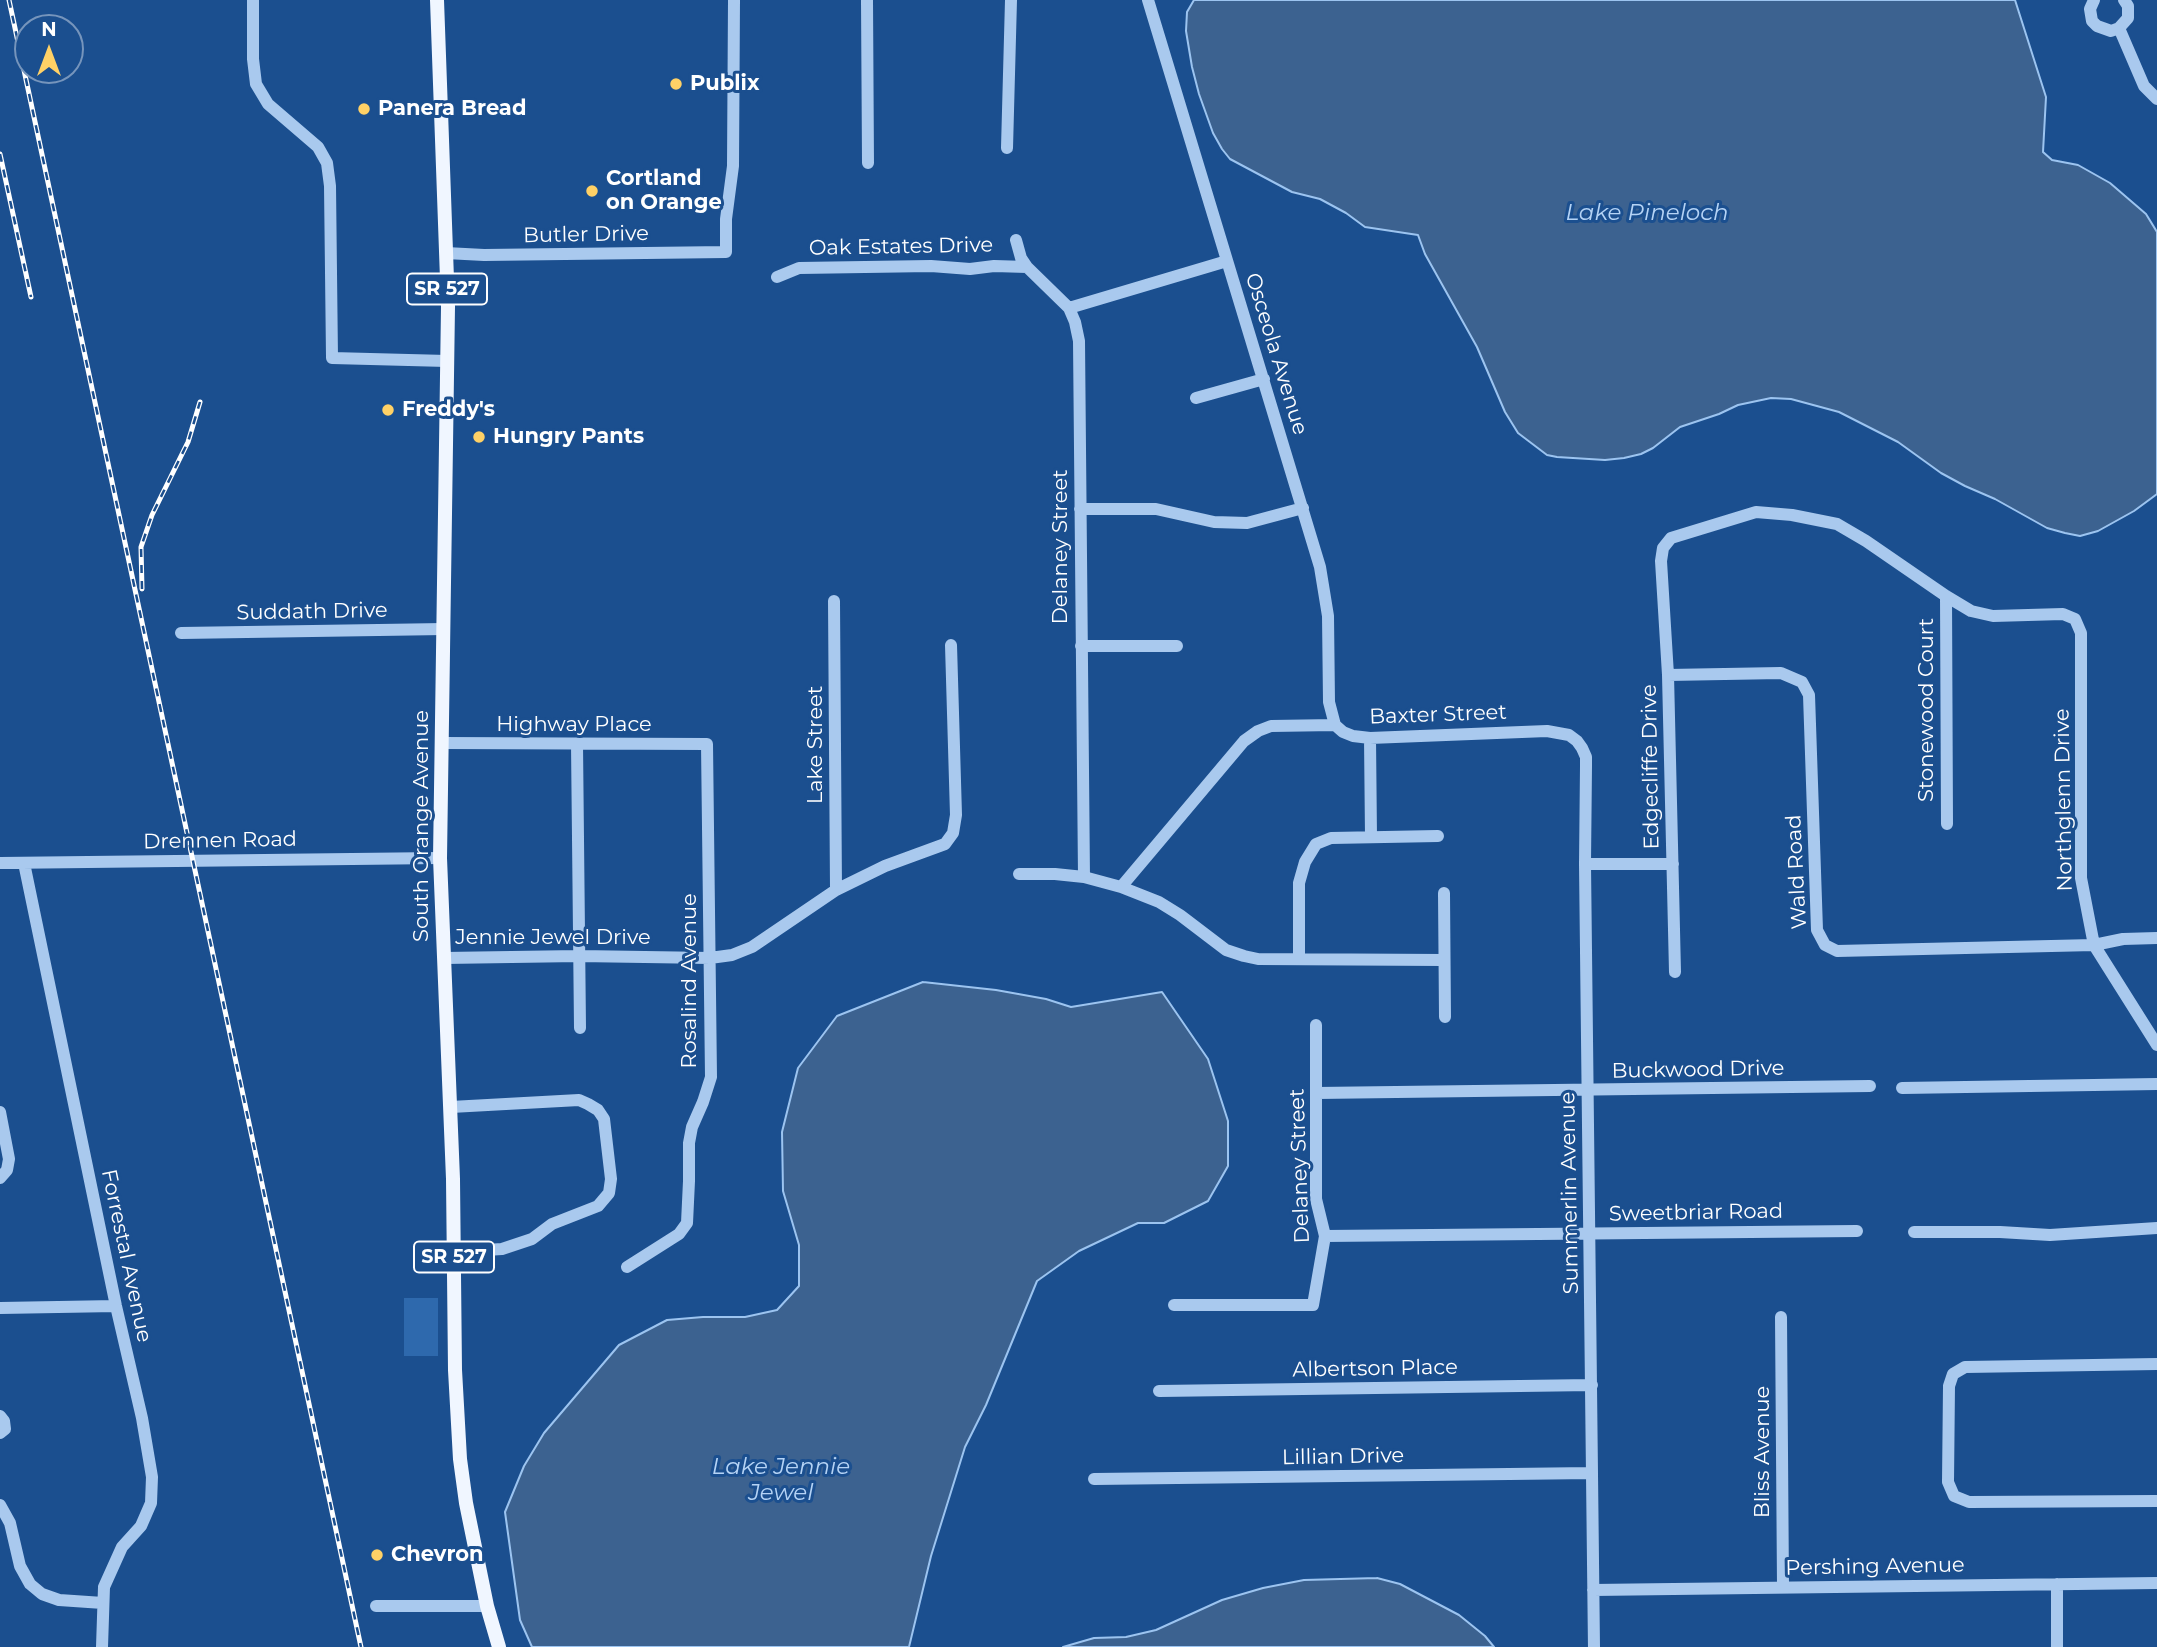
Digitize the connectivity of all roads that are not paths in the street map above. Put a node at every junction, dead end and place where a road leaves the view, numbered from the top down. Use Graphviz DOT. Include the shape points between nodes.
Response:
graph roads {
  1 [pos="253,0"];
  2 [pos="436,0"];
  3 [pos="734,0"];
  4 [pos="867,0"];
  5 [pos="1011,0"];
  6 [pos="1148,0"];
  7 [pos="2094,0"];
  8 [pos="2124,0"];
  9 [pos="2119,28"];
  10 [pos="2157,99"];
  11 [pos="1007,148"];
  12 [pos="868,163"];
  13 [pos="1016,240"];
  14 [pos="446,253"];
  15 [pos="1227,261"];
  16 [pos="1027,267"];
  17 [pos="777,277"];
  18 [pos="1069,308"];
  19 [pos="447,361"];
  20 [pos="1264,379"];
  21 [pos="1196,398"];
  22 [pos="1303,508"];
  23 [pos="1080,509"];
  24 [pos="1946,596"];
  25 [pos="834,601"];
  26 [pos="443,629"];
  27 [pos="181,633"];
  28 [pos="951,645"];
  29 [pos="1081,646"];
  30 [pos="1177,646"];
  31 [pos="1668,675"];
  32 [pos="1335,725"];
  33 [pos="1370,738"];
  34 [pos="1577,741"];
  35 [pos="442,743"];
  36 [pos="577,744"];
  37 [pos="707,744"];
  38 [pos="1947,824"];
  39 [pos="1438,836"];
  40 [pos="1371,837"];
  41 [pos="440,858"];
  42 [pos="0,863"];
  43 [pos="24,863"];
  44 [pos="1585,864"];
  45 [pos="1673,864"];
  46 [pos="1019,874"];
  47 [pos="1084,877"];
  48 [pos="1121,887"];
  49 [pos="836,890"];
  50 [pos="1444,893"];
  51 [pos="2157,939"];
  52 [pos="2094,945"];
  53 [pos="579,956"];
  54 [pos="444,958"];
  55 [pos="710,958"];
  56 [pos="1298,959"];
  57 [pos="1444,960"];
  58 [pos="1675,972"];
  59 [pos="1445,1017"];
  60 [pos="1316,1025"];
  61 [pos="580,1028"];
  62 [pos="2157,1045"];
  63 [pos="2157,1084"];
  64 [pos="1870,1087"];
  65 [pos="1902,1088"];
  66 [pos="1588,1091"];
  67 [pos="1317,1093"];
  68 [pos="451,1107"];
  69 [pos="0,1112"];
  70 [pos="0,1178"];
  71 [pos="2157,1228"];
  72 [pos="1857,1231"];
  73 [pos="1914,1232"];
  74 [pos="1590,1234"];
  75 [pos="1325,1236"];
  76 [pos="454,1252"];
  77 [pos="627,1267"];
  78 [pos="1174,1305"];
  79 [pos="116,1307"];
  80 [pos="0,1308"];
  81 [pos="1782,1317"];
  82 [pos="2157,1364"];
  83 [pos="1592,1385"];
  84 [pos="1159,1391"];
  85 [pos="0,1416"];
  86 [pos="0,1433"];
  87 [pos="1592,1473"];
  88 [pos="1094,1479"];
  89 [pos="2157,1501"];
  90 [pos="0,1505"];
  91 [pos="2157,1583"];
  92 [pos="2057,1584"];
  93 [pos="1783,1587"];
  94 [pos="1593,1590"];
  95 [pos="103,1603"];
  96 [pos="376,1606"];
  97 [pos="487,1606"];
  98 [pos="102,1647"];
  99 [pos="499,1647"];
  100 [pos="1594,1647"];
  101 [pos="2057,1647"];
  1 -- 19 [label="street" via="256,84 268,104 318,147 327,163 332,358"];
  2 -- 14 [label="main road, South Orange Avenue / SR 527"];
  3 -- 14 [label="street, Butler Drive" via="733,166 726,252"];
  4 -- 12 [label="street"];
  5 -- 11 [label="street"];
  6 -- 15 [label="street, Osceola Avenue"];
  7 -- 9 [label="street" via="2090,16 2097,26"];
  8 -- 9 [label="street" via="2129,11"];
  9 -- 10 [label="street" via="2144,86"];
  13 -- 16 [label="street, Delaney Street"];
  14 -- 19 [label="main road, South Orange Avenue / SR 527"];
  15 -- 18 [label="street"];
  15 -- 20 [label="street, Osceola Avenue"];
  16 -- 17 [label="street, Oak Estates Drive" via="799,268"];
  16 -- 18 [label="street, Delaney Street"];
  18 -- 23 [label="street, Delaney Street" via="1079,341"];
  19 -- 26 [label="main road, South Orange Avenue / SR 527"];
  20 -- 21 [label="street"];
  20 -- 22 [label="street, Osceola Avenue"];
  22 -- 23 [label="street" via="1247,523 1214,522 1156,509"];
  22 -- 32 [label="street, Osceola Avenue" via="1325,592 1329,702"];
  23 -- 29 [label="street, Delaney Street"];
  24 -- 31 [label="street, Edgecliffe Drive" via="1837,524 1756,512 1671,538 1663,548"];
  24 -- 38 [label="street, Stonewood Court"];
  24 -- 52 [label="street, Northglenn Drive" via="1971,611 1993,616 2063,614 2075,619 2081,633 2081,878"];
  25 -- 49 [label="street, Lake Street"];
  26 -- 27 [label="street, Suddath Drive"];
  26 -- 35 [label="main road, South Orange Avenue / SR 527"];
  28 -- 49 [label="street, Jennie Jewel Drive" via="955,824 950,839"];
  29 -- 30 [label="street"];
  29 -- 47 [label="street, Delaney Street"];
  31 -- 45 [label="street, Edgecliffe Drive"];
  31 -- 52 [label="street, Wald Road" via="1781,673 1802,681 1809,695 1816,930 1825,946 1837,951"];
  32 -- 33 [label="street, Baxter Street" via="1353,736"];
  32 -- 48 [label="street, Baxter Street" via="1271,726 1244,741"];
  33 -- 34 [label="street, Baxter Street" via="1547,731"];
  33 -- 40 [label="street"];
  34 -- 44 [label="street, Summerlin Avenue" via="1586,757"];
  35 -- 36 [label="street, Highway Place"];
  35 -- 41 [label="main road, South Orange Avenue / SR 527"];
  36 -- 37 [label="street, Highway Place"];
  36 -- 53 [label="street"];
  37 -- 55 [label="street, Rosalind Avenue"];
  39 -- 40 [label="street"];
  40 -- 56 [label="street" via="1331,838 1316,844 1304,862 1298,883"];
  41 -- 43 [label="street, Drennen Road"];
  41 -- 54 [label="main road, South Orange Avenue / SR 527"];
  42 -- 43 [label="street, Drennen Road"];
  43 -- 79 [label="street, Forrestal Avenue"];
  44 -- 45 [label="street"];
  44 -- 66 [label="street, Summerlin Avenue"];
  45 -- 58 [label="street, Edgecliffe Drive"];
  46 -- 47 [label="street"];
  47 -- 48 [label="street"];
  48 -- 56 [label="street" via="1169,909 1226,950 1258,959"];
  49 -- 55 [label="street, Jennie Jewel Drive" via="752,947"];
  50 -- 57 [label="street"];
  51 -- 52 [label="street, Wald Road"];
  52 -- 62 [label="street, Northglenn Drive"];
  53 -- 54 [label="street, Jennie Jewel Drive"];
  53 -- 55 [label="street, Jennie Jewel Drive"];
  53 -- 61 [label="street"];
  54 -- 68 [label="main road, South Orange Avenue / SR 527"];
  55 -- 77 [label="street, Rosalind Avenue" via="711,1077 689,1143 687,1223 679,1234"];
  56 -- 57 [label="street"];
  57 -- 59 [label="street"];
  60 -- 67 [label="street, Delaney Street"];
  63 -- 65 [label="street"];
  64 -- 66 [label="street, Buckwood Drive"];
  66 -- 67 [label="street, Buckwood Drive"];
  66 -- 74 [label="street, Summerlin Avenue"];
  67 -- 75 [label="street, Delaney Street" via="1316,1199"];
  68 -- 76 [label="main road, South Orange Avenue / SR 527"];
  68 -- 76 [label="street" via="579,1100 589,1104 604,1119 611,1179 609,1193 598,1206 552,1224 532,1239 502,1249"];
  69 -- 70 [label="street" via="9,1159"];
  71 -- 73 [label="street" via="2050,1235"];
  72 -- 74 [label="street, Sweetbriar Road"];
  74 -- 75 [label="street, Sweetbriar Road"];
  74 -- 83 [label="street, Summerlin Avenue"];
  75 -- 78 [label="street, Delaney Street" via="1313,1305"];
  76 -- 97 [label="main road, South Orange Avenue / SR 527" via="460,1459"];
  79 -- 80 [label="street"];
  79 -- 95 [label="street, Forrestal Avenue" via="142,1418 152,1477 151,1503 142,1525 122,1547 110,1571"];
  81 -- 93 [label="street, Bliss Avenue"];
  82 -- 89 [label="street" via="1965,1367 1953,1374 1949,1385 1948,1433 1948,1482 1954,1496 1969,1502"];
  83 -- 84 [label="street, Albertson Place"];
  83 -- 87 [label="street, Summerlin Avenue"];
  85 -- 86 [label="street" via="5,1429"];
  87 -- 88 [label="street, Lillian Drive"];
  87 -- 94 [label="street, Summerlin Avenue"];
  90 -- 95 [label="street" via="30,1584 59,1600"];
  91 -- 92 [label="street, Pershing Avenue"];
  92 -- 93 [label="street, Pershing Avenue"];
  92 -- 101 [label="street"];
  93 -- 94 [label="street, Pershing Avenue"];
  94 -- 100 [label="street, Summerlin Avenue"];
  95 -- 98 [label="street, Forrestal Avenue"];
  96 -- 97 [label="street"];
  97 -- 99 [label="main road, South Orange Avenue / SR 527"];
}
